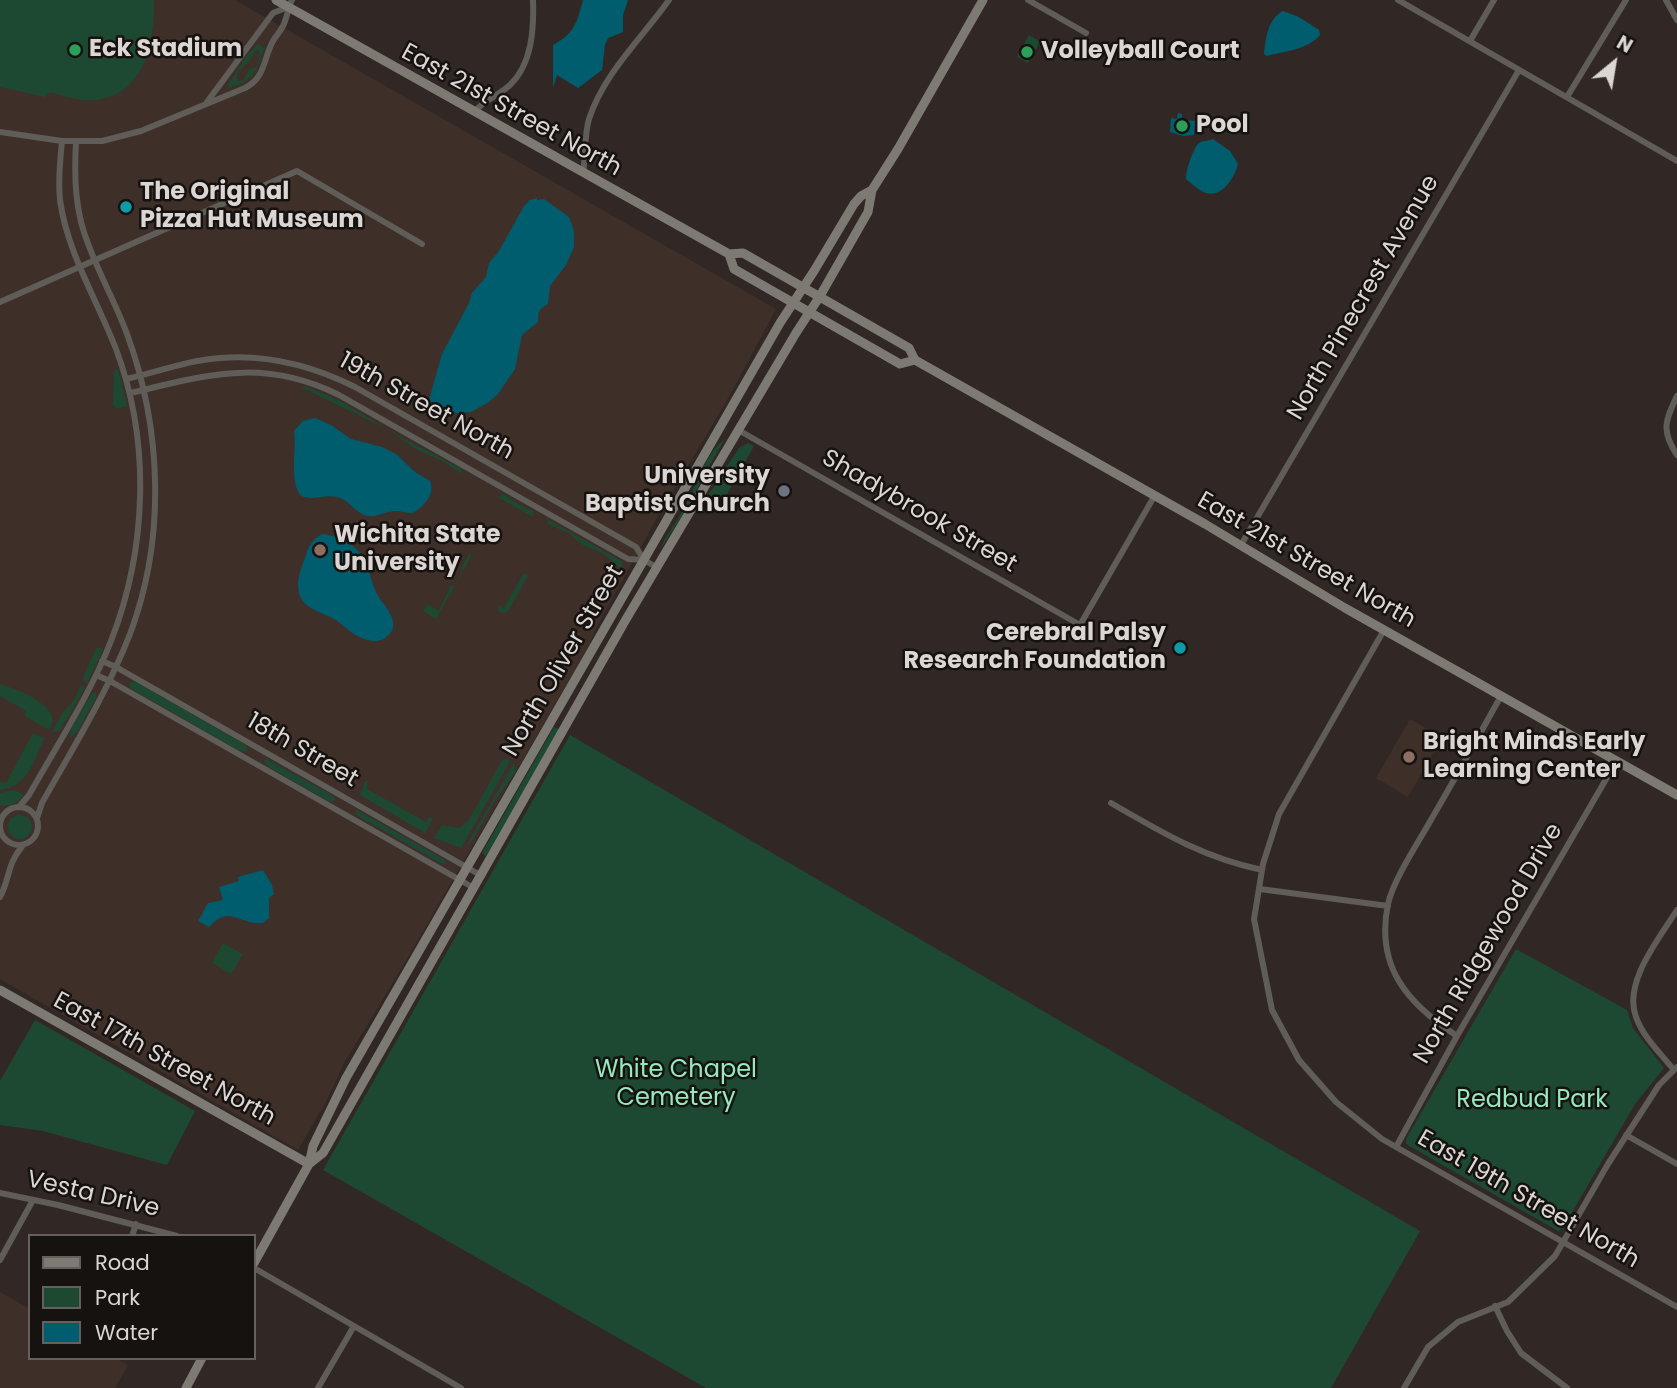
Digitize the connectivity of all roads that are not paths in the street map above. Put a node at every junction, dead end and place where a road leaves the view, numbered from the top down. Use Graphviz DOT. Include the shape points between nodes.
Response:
graph roads {
  1 [pos="276,0"];
  2 [pos="533,0"];
  3 [pos="669,0"];
  4 [pos="983,0"];
  5 [pos="1028,0"];
  6 [pos="1398,0"];
  7 [pos="1494,0"];
  8 [pos="1626,0"];
  9 [pos="1666,0"];
  10 [pos="290,3"];
  11 [pos="1677,20"];
  12 [pos="1086,33"];
  13 [pos="1470,41"];
  14 [pos="1519,70"];
  15 [pos="1567,97"];
  16 [pos="207,102"];
  17 [pos="474,113"];
  18 [pos="0,132"];
  19 [pos="62,141"];
  20 [pos="76,142"];
  21 [pos="1677,161"];
  22 [pos="583,173"];
  23 [pos="872,190"];
  24 [pos="422,244"];
  25 [pos="729,254"];
  26 [pos="95,260"];
  27 [pos="81,266"];
  28 [pos="804,287"];
  29 [pos="820,296"];
  30 [pos="0,302"];
  31 [pos="793,303"];
  32 [pos="810,313"];
  33 [pos="915,360"];
  34 [pos="140,376"];
  35 [pos="126,379"];
  36 [pos="144,390"];
  37 [pos="130,393"];
  38 [pos="1677,396"];
  39 [pos="740,431"];
  40 [pos="1677,455"];
  41 [pos="1155,495"];
  42 [pos="1241,545"];
  43 [pos="644,560"];
  44 [pos="658,568"];
  45 [pos="1384,630"];
  46 [pos="102,661"];
  47 [pos="116,667"];
  48 [pos="96,675"];
  49 [pos="110,681"];
  50 [pos="1501,696"];
  51 [pos="1616,762"];
  52 [pos="1677,795"];
  53 [pos="1111,803"];
  54 [pos="19,807"];
  55 [pos="37,818"];
  56 [pos="1,840"];
  57 [pos="23,845"];
  58 [pos="468,868"];
  59 [pos="1262,870"];
  60 [pos="482,876"];
  61 [pos="460,881"];
  62 [pos="474,888"];
  63 [pos="1260,889"];
  64 [pos="0,897"];
  65 [pos="1388,906"];
  66 [pos="1677,910"];
  67 [pos="0,990"];
  68 [pos="1457,1036"];
  69 [pos="1676,1068"];
  70 [pos="1626,1135"];
  71 [pos="1396,1147"];
  72 [pos="309,1164"];
  73 [pos="1677,1164"];
  74 [pos="0,1193"];
  75 [pos="33,1200"];
  76 [pos="136,1224"];
  77 [pos="133,1234"];
  78 [pos="170,1234"];
  79 [pos="1563,1241"];
  80 [pos="256,1259"];
  81 [pos="0,1260"];
  82 [pos="256,1264"];
  83 [pos="1495,1306"];
  84 [pos="1677,1307"];
  85 [pos="354,1326"];
  86 [pos="201,1360"];
  87 [pos="190,1387"];
  88 [pos="456,1387"];
  89 [pos="318,1388"];
  90 [pos="1404,1388"];
  91 [pos="1567,1388"];
  1 -- 10 [label="main road, East 21st Street North"];
  2 -- 17 [label="street" via="531,44 524,65 511,84"];
  3 -- 22 [label="street" via="594,106"];
  4 -- 23 [label="main road, North Oliver Street"];
  5 -- 12 [label="street"];
  6 -- 13 [label="street"];
  7 -- 13 [label="street"];
  8 -- 15 [label="street"];
  9 -- 11 [label="street"];
  10 -- 16 [label="street" via="272,13"];
  10 -- 16 [label="street" via="258,78 245,88"];
  10 -- 17 [label="main road, East 21st Street North"];
  13 -- 14 [label="street"];
  14 -- 15 [label="street"];
  14 -- 42 [label="street, North Pinecrest Avenue"];
  15 -- 21 [label="street"];
  16 -- 20 [label="street" via="129,135"];
  17 -- 22 [label="main road, East 21st Street North"];
  18 -- 19 [label="street"];
  19 -- 20 [label="street"];
  19 -- 27 [label="street" via="60,200"];
  20 -- 26 [label="street" via="78,211"];
  22 -- 25 [label="main road, East 21st Street North"];
  23 -- 28 [label="main road, North Oliver Street" via="854,204"];
  23 -- 29 [label="main road, North Oliver Street" via="868,212"];
  24 -- 26 [label="street" via="297,171"];
  25 -- 28 [label="main road, East 21st Street North" via="743,253"];
  25 -- 31 [label="main road, East 21st Street North" via="734,269"];
  26 -- 27 [label="street"];
  26 -- 34 [label="street" via="127,331"];
  27 -- 30 [label="street"];
  27 -- 35 [label="street"];
  28 -- 29 [label="main road, East 21st Street North"];
  28 -- 31 [label="main road, North Oliver Street"];
  29 -- 32 [label="main road, North Oliver Street"];
  29 -- 33 [label="main road, East 21st Street North" via="909,348"];
  31 -- 32 [label="main road, East 21st Street North"];
  31 -- 43 [label="main road, North Oliver Street"];
  32 -- 33 [label="main road, East 21st Street North" via="900,364"];
  32 -- 39 [label="main road, North Oliver Street"];
  33 -- 41 [label="main road, East 21st Street North"];
  34 -- 35 [label="street, 19th Street North"];
  34 -- 36 [label="street"];
  34 -- 43 [label="street, 19th Street North" via="220,358 276,360 318,370 636,547"];
  35 -- 37 [label="street"];
  36 -- 37 [label="street, 19th Street North"];
  36 -- 43 [label="street, 19th Street North" via="236,372 276,375 319,386 628,559"];
  36 -- 47 [label="street" via="155,464 153,534 136,617"];
  37 -- 46 [label="street" via="138,453 139,522 120,615"];
  38 -- 40 [label="street" via="1665,426"];
  39 -- 41 [label="street, Shadybrook Street" via="1080,625"];
  39 -- 44 [label="main road, North Oliver Street"];
  41 -- 42 [label="main road, East 21st Street North"];
  42 -- 45 [label="main road, East 21st Street North"];
  43 -- 44 [label="street, 19th Street North"];
  43 -- 58 [label="main road, North Oliver Street"];
  44 -- 60 [label="main road, North Oliver Street"];
  45 -- 50 [label="main road, East 21st Street North"];
  45 -- 59 [label="street, East 19th Street North" via="1279,814"];
  46 -- 47 [label="street, 18th Street"];
  46 -- 48 [label="street"];
  47 -- 49 [label="street"];
  47 -- 58 [label="street, 18th Street"];
  48 -- 49 [label="street, 18th Street"];
  48 -- 54 [label="street"];
  49 -- 55 [label="street"];
  49 -- 61 [label="street, 18th Street"];
  50 -- 51 [label="main road, East 21st Street North"];
  50 -- 65 [label="street" via="1406,864"];
  51 -- 52 [label="main road, East 21st Street North"];
  51 -- 68 [label="street, North Ridgewood Drive"];
  53 -- 59 [label="street" via="1199,852"];
  54 -- 55 [label="street"];
  54 -- 56 [label="street" via="3,816"];
  55 -- 57 [label="street" via="37,835"];
  56 -- 57 [label="street"];
  57 -- 64 [label="street" via="11,860"];
  58 -- 60 [label="street, 18th Street"];
  58 -- 61 [label="main road, North Oliver Street"];
  59 -- 63 [label="street, East 19th Street North"];
  60 -- 62 [label="main road, North Oliver Street"];
  61 -- 62 [label="street, 18th Street"];
  61 -- 72 [label="main road, North Oliver Street" via="346,1078"];
  62 -- 72 [label="main road, North Oliver Street" via="323,1153"];
  63 -- 65 [label="street"];
  63 -- 71 [label="street, East 19th Street North" via="1254,919 1279,1027 1299,1060 1336,1102"];
  65 -- 68 [label="street" via="1388,949 1402,988 1430,1019"];
  66 -- 69 [label="street" via="1638,975 1632,1001 1641,1026"];
  67 -- 72 [label="main road, East 17th Street North"];
  68 -- 71 [label="street, North Ridgewood Drive"];
  69 -- 70 [label="street" via="1659,1084"];
  70 -- 73 [label="street"];
  70 -- 79 [label="street"];
  71 -- 79 [label="street, East 19th Street North"];
  72 -- 80 [label="main road, North Oliver Street"];
  74 -- 75 [label="street, Vesta Drive"];
  75 -- 76 [label="street, Vesta Drive"];
  75 -- 81 [label="street"];
  76 -- 77 [label="street"];
  76 -- 78 [label="street, Vesta Drive"];
  79 -- 83 [label="street" via="1555,1256 1508,1301"];
  79 -- 84 [label="street, East 19th Street North"];
  82 -- 85 [label="street"];
  83 -- 90 [label="street" via="1458,1322 1429,1347"];
  83 -- 91 [label="street" via="1521,1353"];
  85 -- 88 [label="street"];
  85 -- 89 [label="street"];
  86 -- 87 [label="main road"];
}
